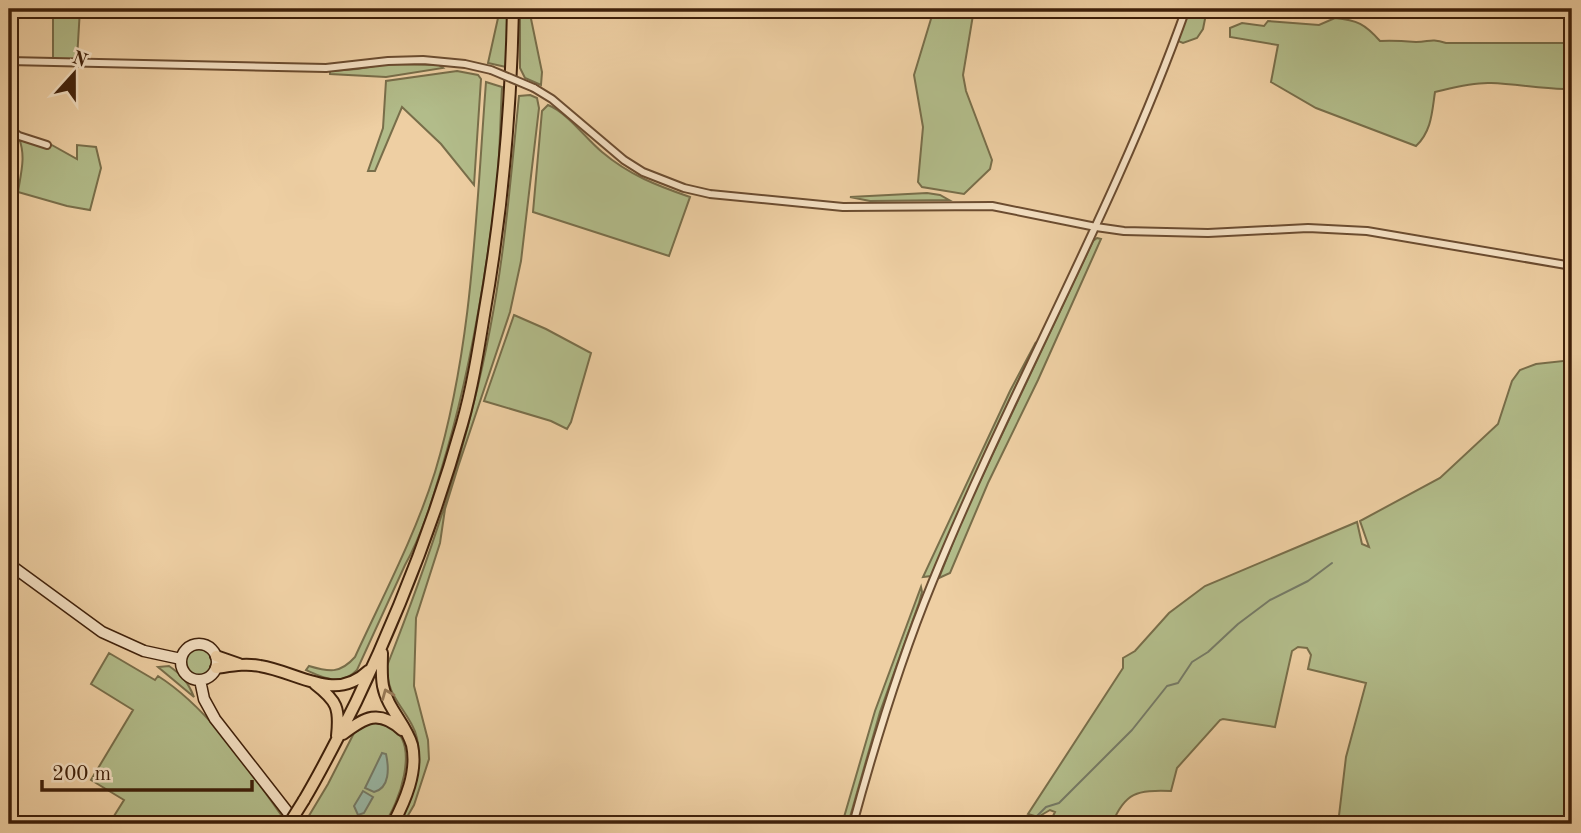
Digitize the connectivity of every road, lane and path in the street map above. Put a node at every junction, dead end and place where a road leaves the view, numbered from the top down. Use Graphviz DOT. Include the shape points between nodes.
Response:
graph roads {
  1 [pos="513,9"];
  2 [pos="1186,9"];
  3 [pos="9,61"];
  4 [pos="9,129"];
  5 [pos="47,145"];
  6 [pos="1096,227"];
  7 [pos="1572,266"];
  8 [pos="9,564"];
  9 [pos="383,647"];
  10 [pos="216,656"];
  11 [pos="181,659"];
  12 [pos="241,664"];
  13 [pos="374,664"];
  14 [pos="216,668"];
  15 [pos="200,681"];
  16 [pos="311,681"];
  17 [pos="409,737"];
  18 [pos="338,740"];
  19 [pos="289,824"];
  20 [pos="297,824"];
  21 [pos="393,824"];
  22 [pos="853,824"];
  1 -- 9 [label="highway" via="504,181 473,378 438,505"];
  2 -- 6 [label="street"];
  3 -- 6 [label="street, bridge" via="326,68 388,61 466,64 534,88 571,113 624,160 684,188 844,206 992,206"];
  4 -- 5 [label="street"];
  6 -- 7 [label="street" via="1169,232 1367,231"];
  6 -- 22 [label="street" via="993,441 931,585"];
  8 -- 11 [label="main road" via="102,632"];
  9 -- 13 [label="highway"];
  17 -- 9 [label="highway, one-way" via="383,686"];
  10 -- 11 [label="main road" via="209,647 198,644 188,648"];
  10 -- 12 [label="highway"];
  10 -- 14 [label="main road"];
  11 -- 15 [label="main road" via="186,675"];
  12 -- 14 [label="highway"];
  12 -- 16 [label="highway" via="273,668"];
  13 -- 16 [label="highway" via="346,685"];
  13 -- 18 [label="highway"];
  14 -- 15 [label="main road"];
  15 -- 20 [label="main road" via="215,719"];
  16 -- 18 [label="highway" via="337,707"];
  17 -- 18 [label="highway" via="394,722 380,717 361,721"];
  17 -- 21 [label="highway" via="411,779"];
  18 -- 19 [label="highway, bridge"];
}
